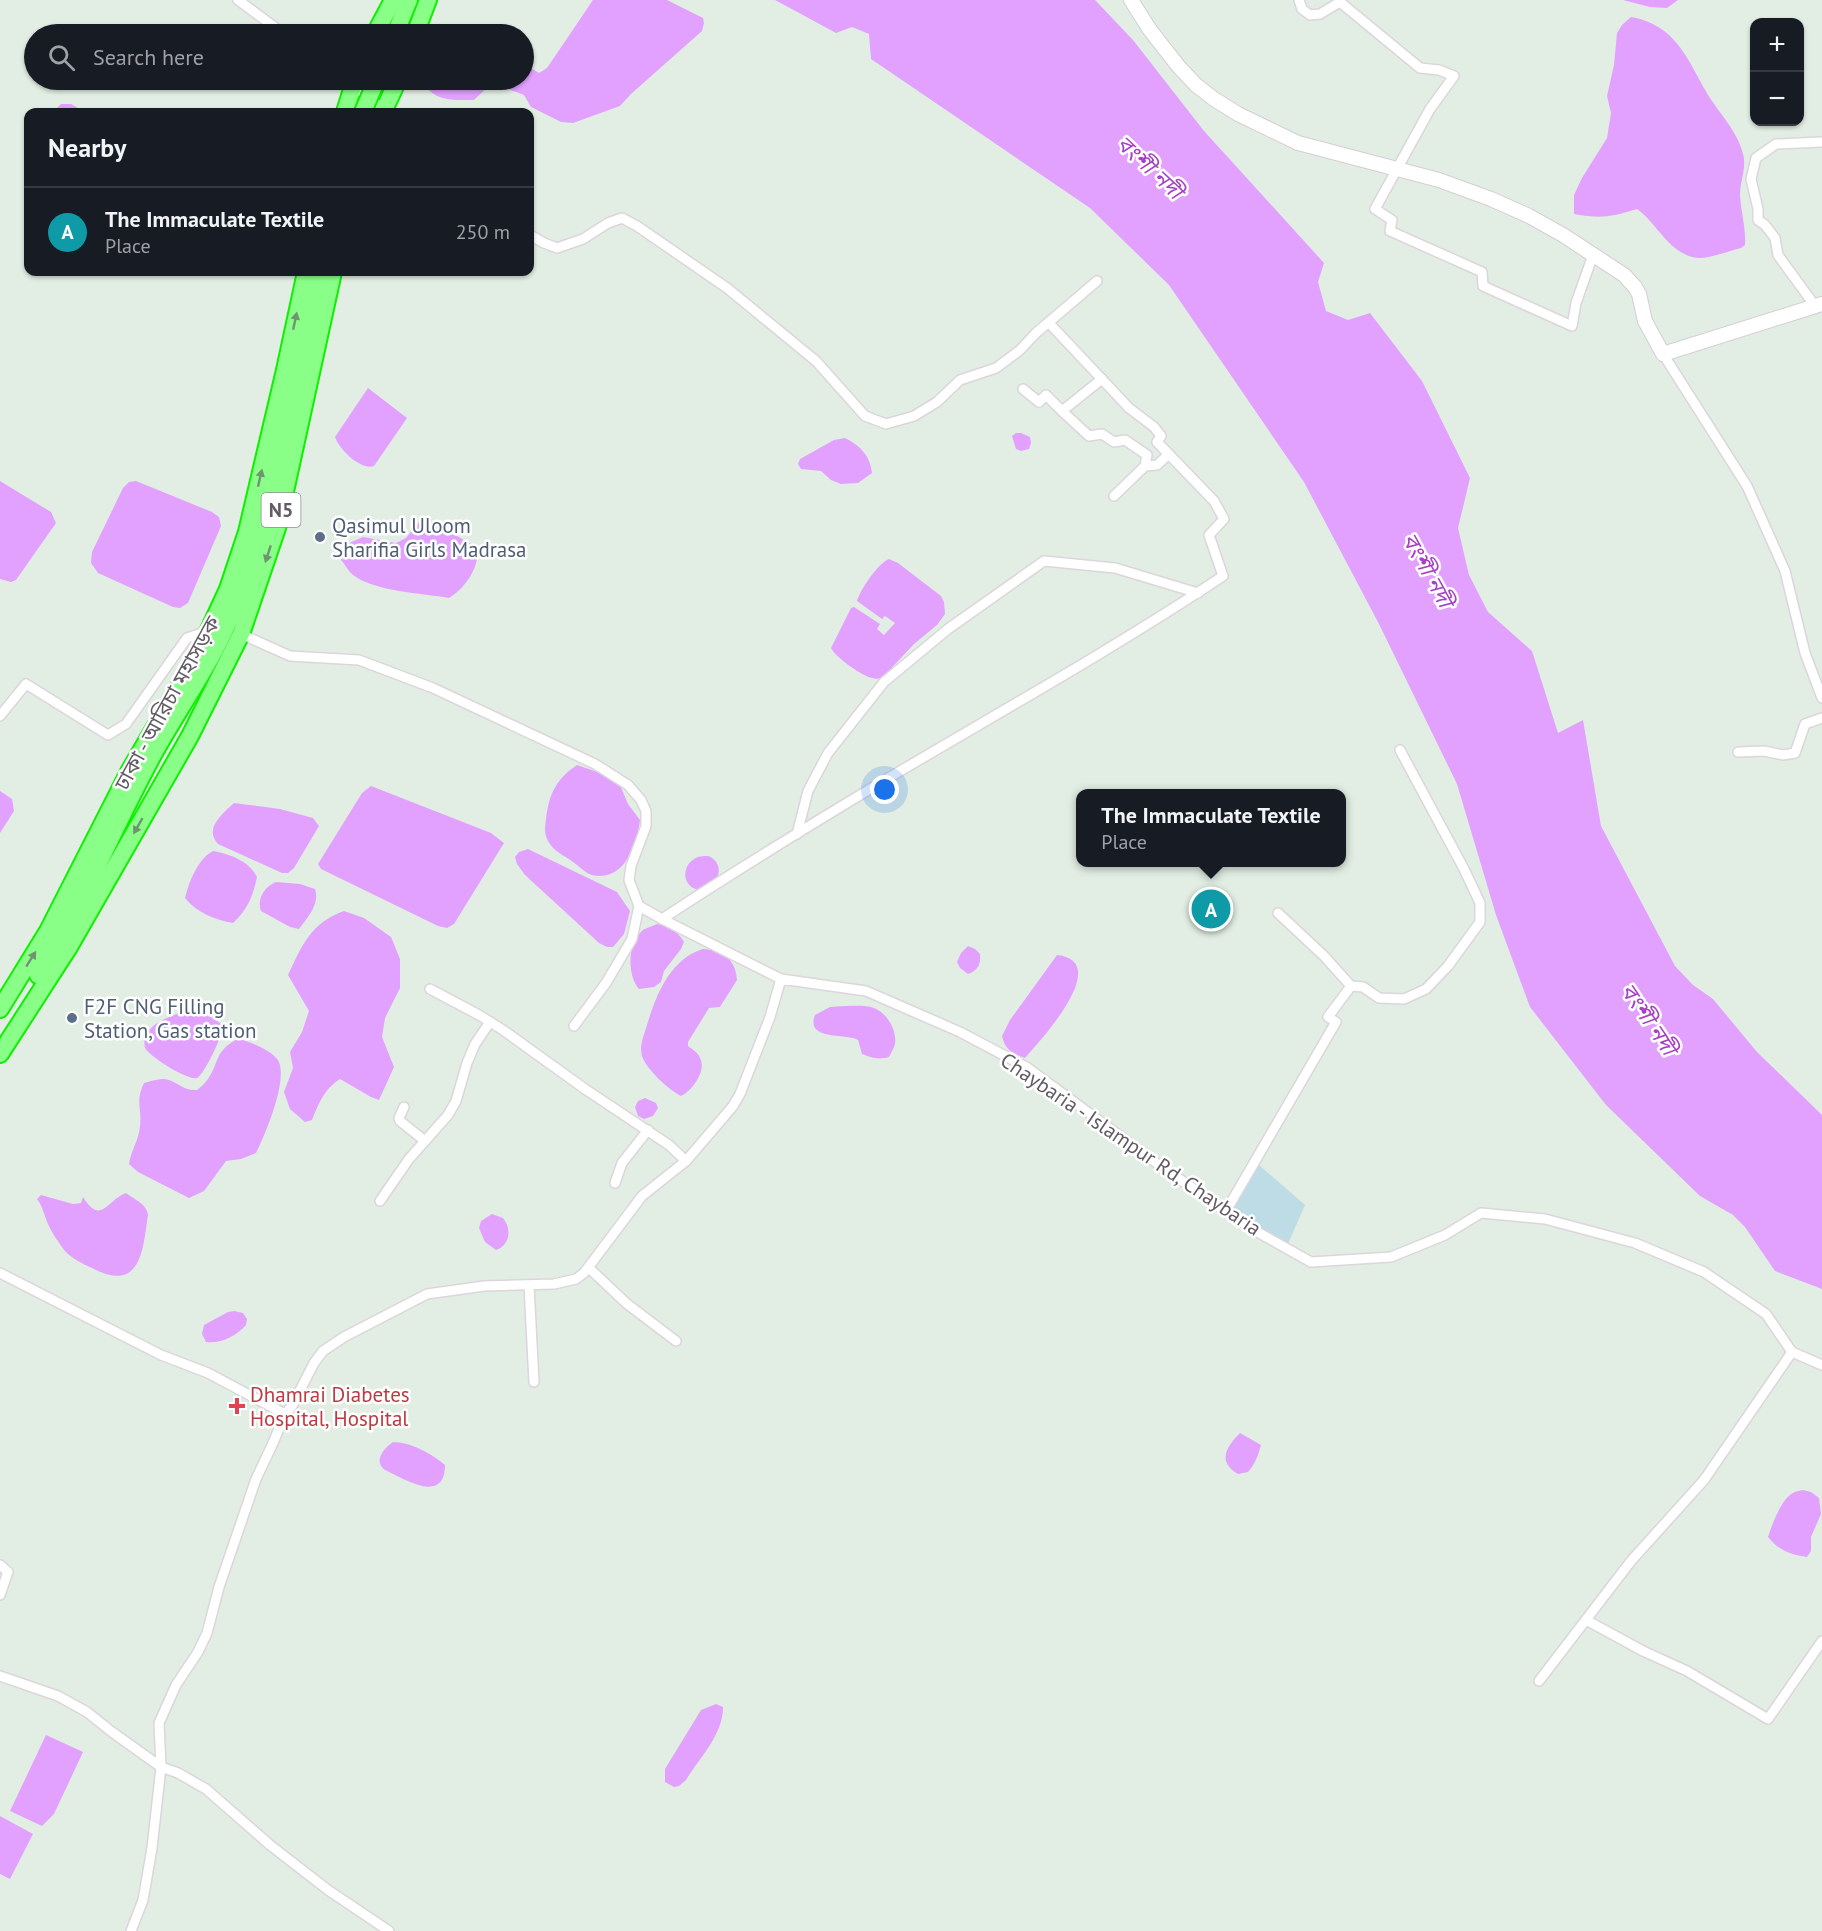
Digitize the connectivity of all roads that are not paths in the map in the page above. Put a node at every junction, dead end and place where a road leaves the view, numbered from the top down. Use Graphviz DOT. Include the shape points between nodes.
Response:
graph roads {
  1 [pos="238,0"];
  2 [pos="393,0"];
  3 [pos="409,0"];
  4 [pos="428,0"];
  5 [pos="1299,0"];
  6 [pos="1133,1"];
  7 [pos="270,24"];
  8 [pos="380,24"];
  9 [pos="399,24"];
  10 [pos="419,24"];
  11 [pos="349,90"];
  12 [pos="360,90"];
  13 [pos="372,90"];
  14 [pos="394,90"];
  15 [pos="346,108"];
  16 [pos="365,108"];
  17 [pos="381,108"];
  18 [pos="386,108"];
  19 [pos="1822,142"];
  20 [pos="1396,168"];
  21 [pos="534,237"];
  22 [pos="1593,255"];
  23 [pos="305,276"];
  24 [pos="320,276"];
  25 [pos="332,276"];
  26 [pos="1096,281"];
  27 [pos="1818,305"];
  28 [pos="1049,323"];
  29 [pos="1663,354"];
  30 [pos="1102,379"];
  31 [pos="1023,389"];
  32 [pos="1062,411"];
  33 [pos="1168,454"];
  34 [pos="1145,466"];
  35 [pos="1114,496"];
  36 [pos="1198,593"];
  37 [pos="210,631"];
  38 [pos="241,634"];
  39 [pos="181,696"];
  40 [pos="1822,698"];
  41 [pos="0,716"];
  42 [pos="1822,718"];
  43 [pos="1400,750"];
  44 [pos="1738,752"];
  45 [pos="135,774"];
  46 [pos="797,834"];
  47 [pos="639,906"];
  48 [pos="1278,913"];
  49 [pos="662,920"];
  50 [pos="781,979"];
  51 [pos="1351,986"];
  52 [pos="430,990"];
  53 [pos="0,1009"];
  54 [pos="490,1022"];
  55 [pos="574,1026"];
  56 [pos="0,1034"];
  57 [pos="0,1054"];
  58 [pos="404,1107"];
  59 [pos="648,1130"];
  60 [pos="425,1141"];
  61 [pos="686,1161"];
  62 [pos="615,1183"];
  63 [pos="380,1201"];
  64 [pos="1227,1211"];
  65 [pos="589,1268"];
  66 [pos="0,1273"];
  67 [pos="529,1286"];
  68 [pos="676,1341"];
  69 [pos="1792,1352"];
  70 [pos="1822,1365"];
  71 [pos="534,1382"];
  72 [pos="285,1414"];
  73 [pos="0,1564"];
  74 [pos="0,1594"];
  75 [pos="1586,1620"];
  76 [pos="1821,1647"];
  77 [pos="0,1676"];
  78 [pos="1539,1681"];
  79 [pos="161,1767"];
  80 [pos="131,1931"];
  81 [pos="389,1931"];
  1 -- 7 [label="street"];
  2 -- 8 [label="highway"];
  3 -- 9 [label="highway"];
  4 -- 10 [label="highway"];
  5 -- 20 [label="street" via="1310,15 1320,14 1340,2 1420,68 1454,76"];
  6 -- 20 [label="street" via="1179,67 1230,109 1298,143"];
  11 -- 15 [label="highway"];
  12 -- 17 [label="street"];
  13 -- 16 [label="highway, bridge"];
  14 -- 18 [label="highway"];
  19 -- 27 [label="street" via="1776,144 1756,158 1751,180 1758,220 1775,238 1779,255"];
  20 -- 22 [label="street" via="1491,199 1529,216"];
  20 -- 22 [label="street" via="1375,209 1392,220 1390,231 1482,272 1483,285 1572,326"];
  21 -- 28 [label="street" via="557,248 622,218 727,288 816,361 865,416 886,424 914,416 937,402 960,380 996,368"];
  22 -- 29 [label="street" via="1635,287 1645,321"];
  37 -- 23 [label="highway, ঢাকা - আরিচা মহাসড়ক / N5, one-way" via="247,532"];
  24 -- 39 [label="highway, N5" via="285,438 259,535 235,607 210,660"];
  25 -- 38 [label="highway, N5, one-way" via="277,528"];
  26 -- 28 [label="street"];
  27 -- 29 [label="street"];
  28 -- 30 [label="street"];
  29 -- 40 [label="street" via="1747,486 1785,572 1805,653"];
  30 -- 32 [label="street"];
  30 -- 33 [label="street" via="1154,427 1161,436 1157,442"];
  31 -- 32 [label="street" via="1039,402 1046,396"];
  32 -- 34 [label="street" via="1089,436 1102,434 1114,442 1125,440 1147,455"];
  33 -- 34 [label="street" via="1158,465"];
  33 -- 36 [label="street" via="1214,501 1224,519 1209,535 1223,576"];
  34 -- 35 [label="street"];
  36 -- 46 [label="street"];
  36 -- 46 [label="street" via="1115,568 1044,561 948,629 884,682 828,753 808,791"];
  37 -- 39 [label="highway, ঢাকা - আরিচা মহাসড়ক / N5"];
  37 -- 41 [label="street" via="187,638 126,724 108,735 26,684"];
  38 -- 47 [label="street" via="291,656 359,660 432,688 595,764 628,785 646,811 646,825 629,880"];
  38 -- 57 [label="highway, N5, one-way" via="190,736 69,947"];
  39 -- 45 [label="highway, N5"];
  42 -- 44 [label="street" via="1805,724 1795,753"];
  43 -- 51 [label="street" via="1480,903 1480,922 1426,989 1404,999 1379,998 1363,987"];
  53 -- 45 [label="highway, ঢাকা - আরিচা মহাসড়ক / N5, one-way"];
  45 -- 56 [label="highway, N5" via="75,911"];
  46 -- 49 [label="street"];
  47 -- 49 [label="street, Chaybaria - Islampur Rd, Chaybaria"];
  47 -- 55 [label="street" via="632,939"];
  48 -- 51 [label="street"];
  49 -- 50 [label="street, Chaybaria - Islampur Rd, Chaybaria"];
  50 -- 61 [label="street" via="740,1094"];
  50 -- 64 [label="street, Chaybaria - Islampur Rd, Chaybaria" via="866,991 960,1032 1028,1068"];
  51 -- 64 [label="street" via="1328,1017 1336,1022"];
  52 -- 54 [label="street"];
  54 -- 59 [label="street"];
  54 -- 60 [label="street" via="471,1054 456,1101"];
  58 -- 60 [label="street" via="400,1121"];
  59 -- 61 [label="street"];
  59 -- 62 [label="street" via="622,1163"];
  60 -- 63 [label="street"];
  61 -- 65 [label="street" via="642,1196"];
  64 -- 69 [label="street, Chaybaria - Islampur Rd, Chaybaria" via="1311,1262 1390,1257 1445,1235 1481,1213 1545,1218 1635,1243 1704,1272 1766,1314"];
  65 -- 67 [label="street" via="576,1279"];
  65 -- 68 [label="street" via="626,1303"];
  66 -- 72 [label="street"];
  67 -- 71 [label="street"];
  67 -- 72 [label="street" via="484,1286 427,1294 344,1336 323,1351"];
  69 -- 70 [label="street"];
  69 -- 75 [label="street" via="1704,1480 1631,1561"];
  72 -- 79 [label="street" via="256,1479 207,1633 159,1723"];
  73 -- 74 [label="street" via="8,1572"];
  75 -- 76 [label="street" via="1687,1671 1768,1719"];
  75 -- 78 [label="street"];
  77 -- 79 [label="street" via="58,1696 87,1712"];
  79 -- 80 [label="street" via="143,1900"];
  79 -- 81 [label="street" via="206,1789 278,1852"];
}
